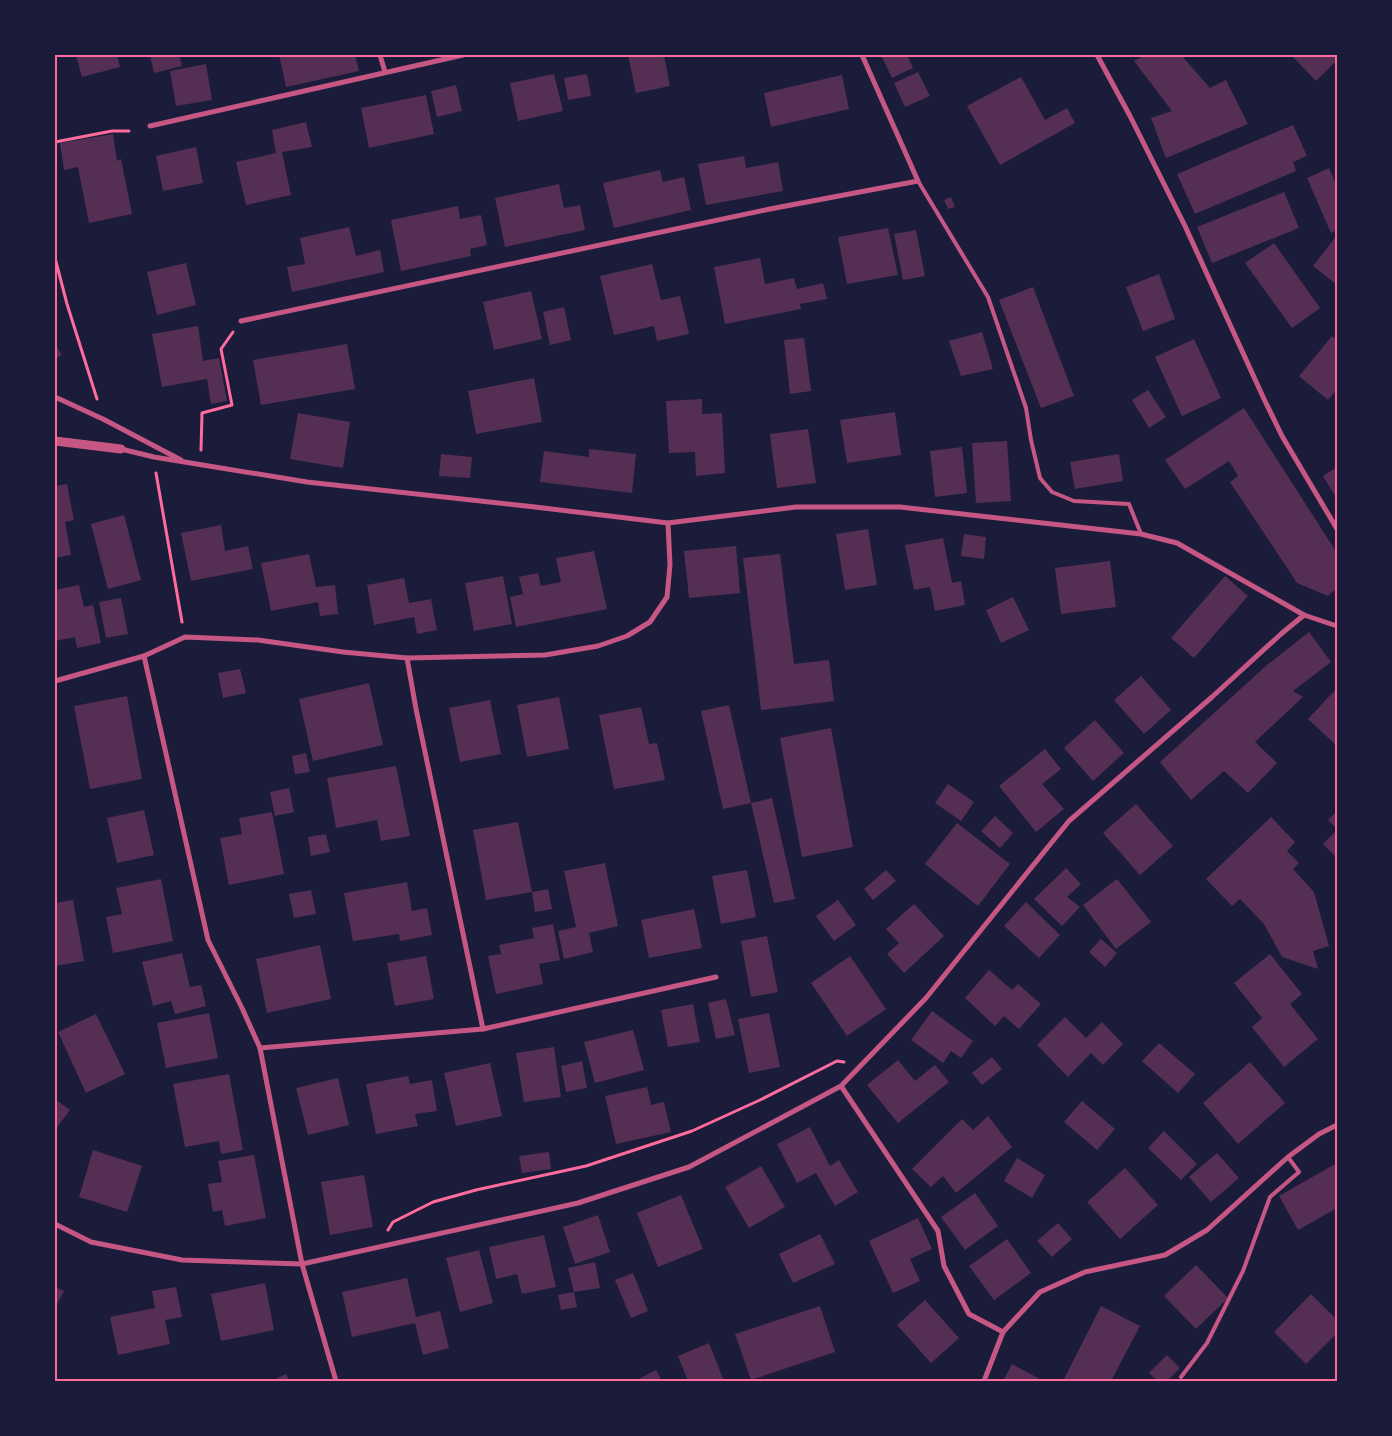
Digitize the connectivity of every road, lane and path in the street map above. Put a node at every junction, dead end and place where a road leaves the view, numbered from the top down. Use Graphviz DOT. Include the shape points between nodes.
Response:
graph roads {
  1 [pos="380,55"];
  2 [pos="463,55"];
  3 [pos="862,55"];
  4 [pos="1097,55"];
  5 [pos="384,72"];
  6 [pos="150,126"];
  7 [pos="128,131"];
  8 [pos="55,142"];
  9 [pos="918,181"];
  10 [pos="55,258"];
  11 [pos="241,321"];
  12 [pos="55,397"];
  13 [pos="103,419"];
  14 [pos="55,441"];
  15 [pos="121,449"];
  16 [pos="201,452"];
  17 [pos="154,457"];
  18 [pos="186,463"];
  19 [pos="668,523"];
  20 [pos="1337,528"];
  21 [pos="1142,534"];
  22 [pos="1304,615"];
  23 [pos="1337,626"];
  24 [pos="185,637"];
  25 [pos="144,656"];
  26 [pos="407,658"];
  27 [pos="55,682"];
  28 [pos="716,977"];
  29 [pos="483,1029"];
  30 [pos="260,1048"];
  31 [pos="862,1064"];
  32 [pos="842,1086"];
  33 [pos="1337,1125"];
  34 [pos="1288,1157"];
  35 [pos="392,1222"];
  36 [pos="55,1224"];
  37 [pos="302,1264"];
  38 [pos="1003,1332"];
  39 [pos="1181,1376"];
  40 [pos="336,1381"];
  41 [pos="984,1381"];
  1 -- 5 [label="street"];
  2 -- 5 [label="street"];
  3 -- 9 [label="street"];
  4 -- 20 [label="street" via="1185,226 1267,407"];
  5 -- 6 [label="street"];
  7 -- 8 [label="path"];
  9 -- 11 [label="street" via="770,209"];
  9 -- 21 [label="lane" via="988,297 1026,408 1040,478 1052,492 1074,501 1129,504"];
  10 -- 13 [label="path"];
  11 -- 16 [label="path" via="221,349 232,405 202,413"];
  12 -- 13 [label="street"];
  13 -- 18 [label="street"];
  14 -- 15 [label="street"];
  15 -- 17 [label="street"];
  17 -- 18 [label="street"];
  17 -- 24 [label="path"];
  18 -- 19 [label="street" via="307,482"];
  19 -- 21 [label="street" via="796,507 900,507"];
  19 -- 26 [label="street" via="670,565 667,597 650,622 627,636 598,646 545,654"];
  21 -- 22 [label="street" via="1177,543"];
  22 -- 23 [label="street"];
  22 -- 31 [label="street" via="1069,821 926,998"];
  24 -- 25 [label="street"];
  24 -- 26 [label="street" via="258,640"];
  25 -- 27 [label="street"];
  25 -- 30 [label="street" via="208,940"];
  26 -- 29 [label="street"];
  28 -- 29 [label="street"];
  29 -- 30 [label="street"];
  30 -- 37 [label="street"];
  31 -- 32 [label="street"];
  31 -- 35 [label="path" via="837,1061 692,1131 586,1166 433,1202"];
  32 -- 37 [label="street" via="680,1170 578,1203"];
  32 -- 38 [label="street" via="938,1230 944,1266 969,1314"];
  33 -- 34 [label="street"];
  34 -- 38 [label="street" via="1207,1230 1165,1254 1086,1272 1040,1292"];
  34 -- 39 [label="lane" via="1299,1172 1270,1197 1243,1271 1207,1343"];
  36 -- 37 [label="street" via="91,1242 182,1260"];
  37 -- 40 [label="street"];
  38 -- 41 [label="street"];
}
